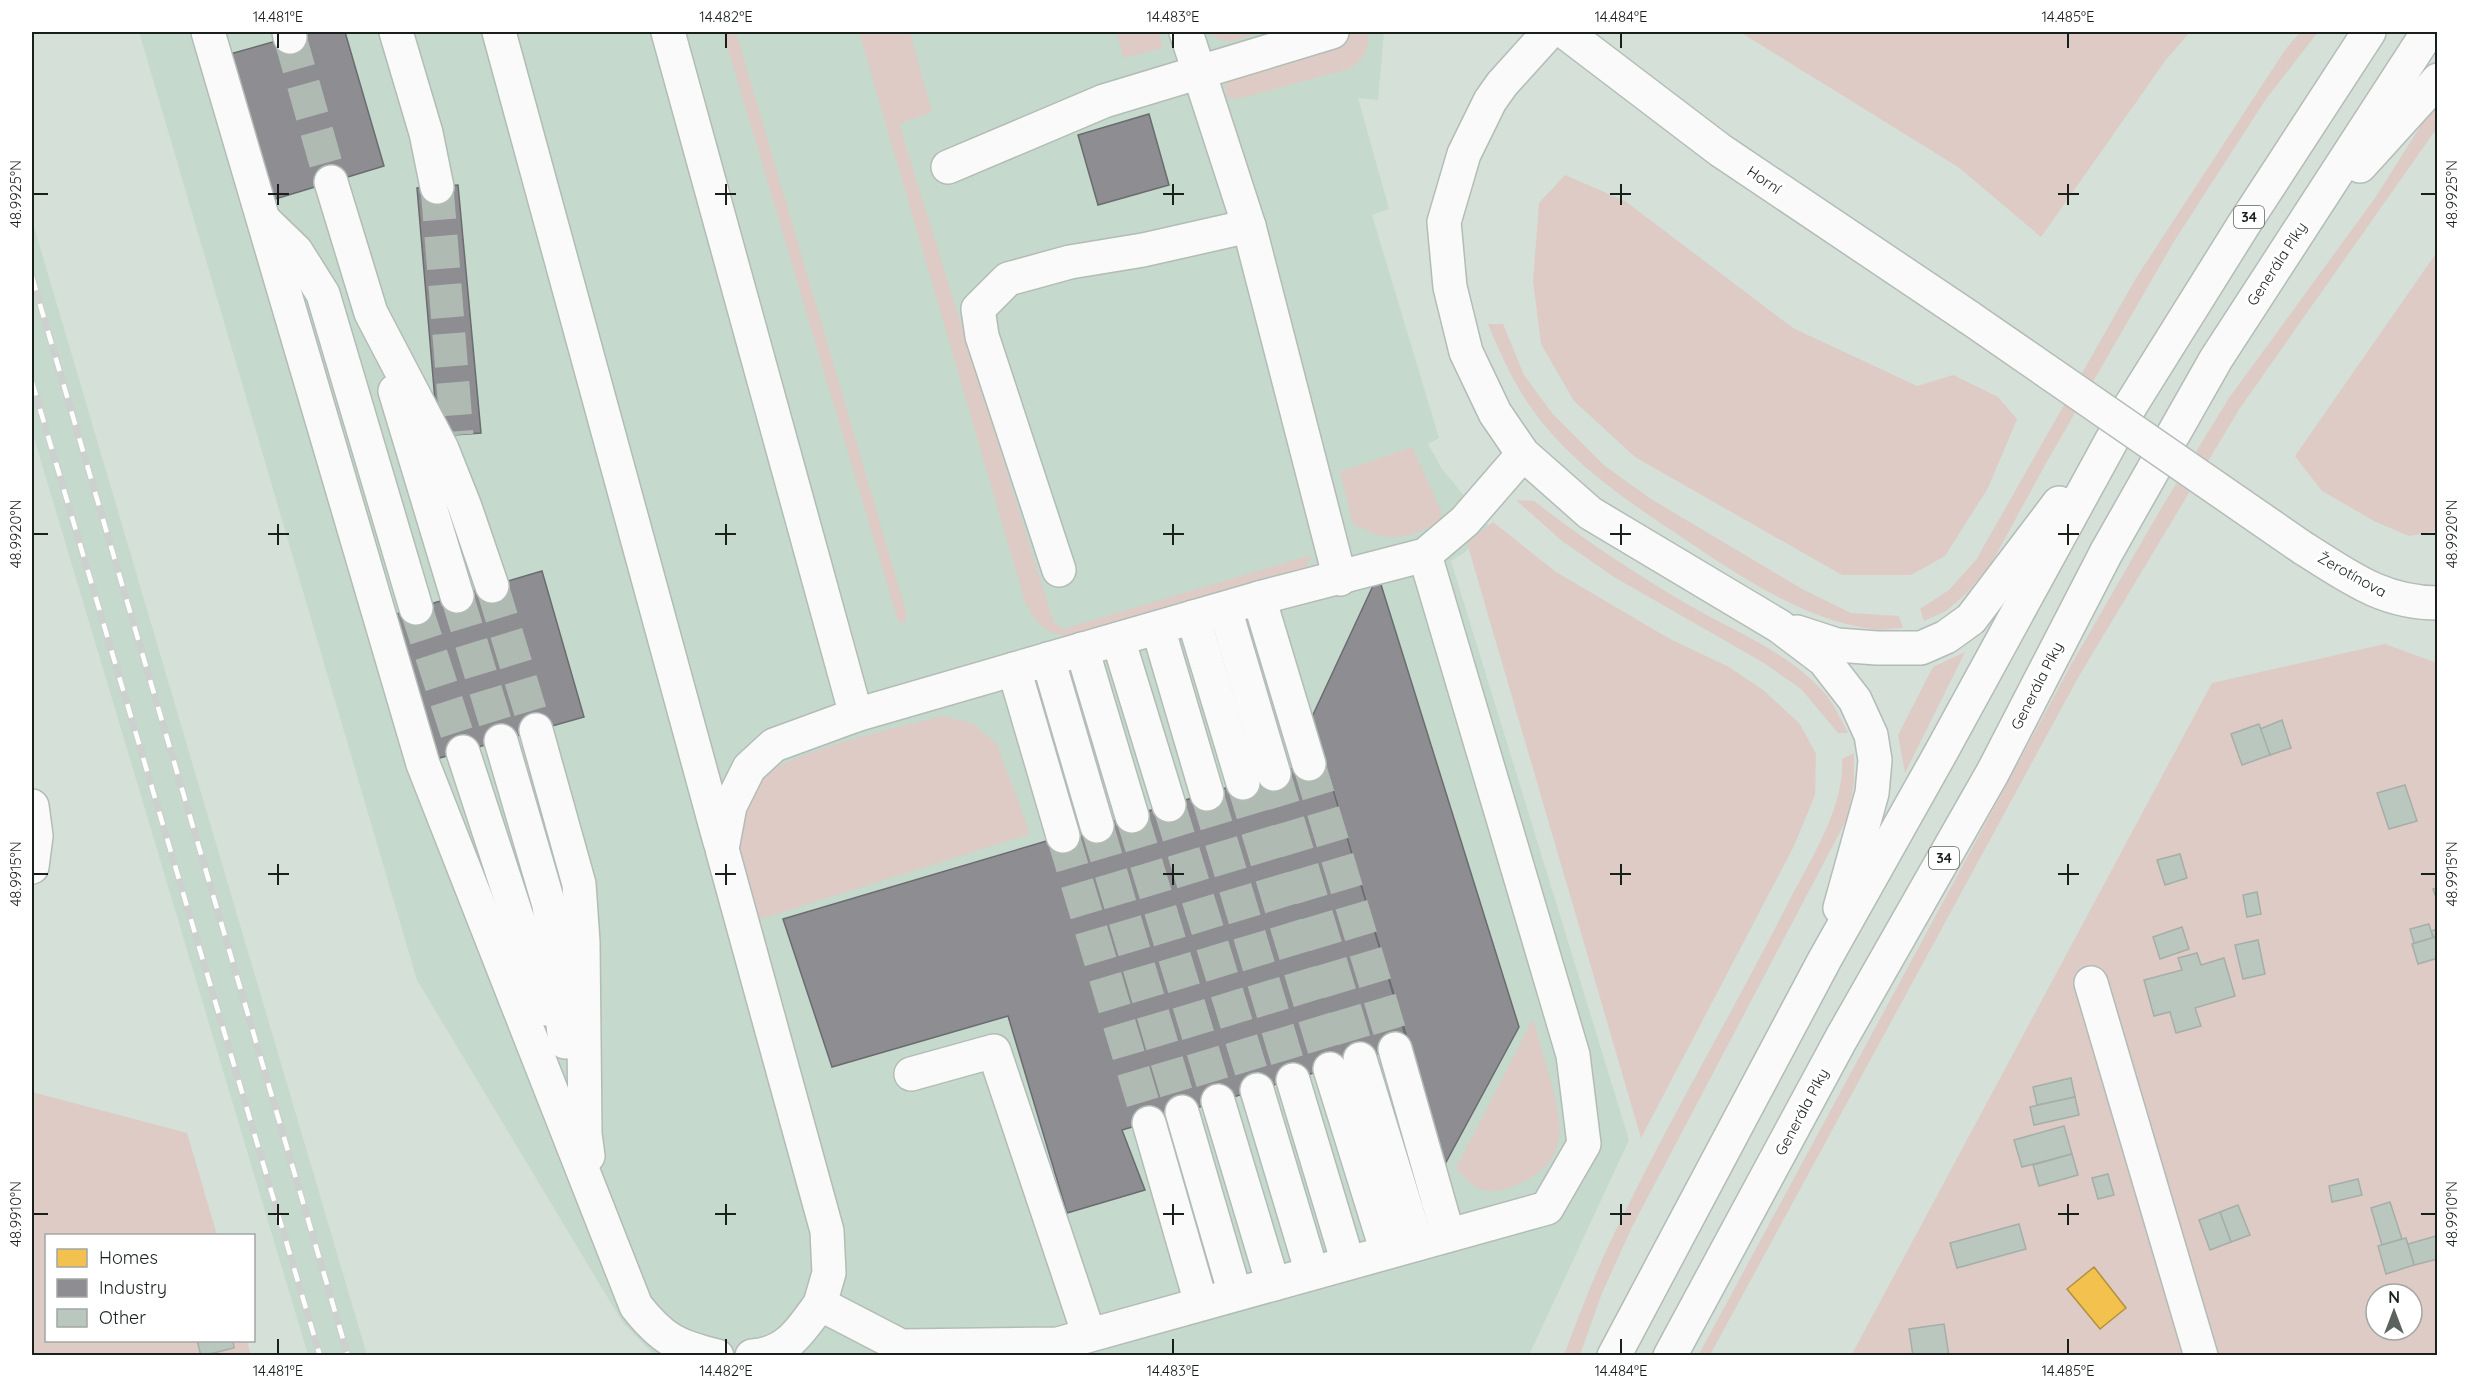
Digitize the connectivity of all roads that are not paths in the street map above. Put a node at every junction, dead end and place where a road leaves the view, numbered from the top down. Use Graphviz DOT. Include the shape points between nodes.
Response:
graph roads {
  1 [pos="208,32"];
  2 [pos="396,32"];
  3 [pos="499,32"];
  4 [pos="668,32"];
  5 [pos="1186,32"];
  6 [pos="1332,32"];
  7 [pos="1549,32"];
  8 [pos="1565,32"];
  9 [pos="2369,32"];
  10 [pos="2428,32"];
  11 [pos="1199,71"];
  12 [pos="2438,80"];
  13 [pos="948,166"];
  14 [pos="331,182"];
  15 [pos="437,187"];
  16 [pos="264,220"];
  17 [pos="1249,226"];
  18 [pos="2285,250"];
  19 [pos="371,313"];
  20 [pos="2131,405"];
  21 [pos="457,435"];
  22 [pos="1523,454"];
  23 [pos="465,507"];
  24 [pos="2303,548"];
  25 [pos="1425,555"];
  26 [pos="1059,570"];
  27 [pos="1340,579"];
  28 [pos="492,586"];
  29 [pos="457,596"];
  30 [pos="1259,598"];
  31 [pos="2438,603"];
  32 [pos="416,608"];
  33 [pos="1225,609"];
  34 [pos="1193,617"];
  35 [pos="1779,626"];
  36 [pos="1158,628"];
  37 [pos="1118,639"];
  38 [pos="1082,649"];
  39 [pos="1048,659"];
  40 [pos="1014,669"];
  41 [pos="855,715"];
  42 [pos="536,730"];
  43 [pos="501,741"];
  44 [pos="463,752"];
  45 [pos="1309,764"];
  46 [pos="1274,774"];
  47 [pos="1244,783"];
  48 [pos="1207,794"];
  49 [pos="1169,805"];
  50 [pos="32,806"];
  51 [pos="1132,816"];
  52 [pos="1097,826"];
  53 [pos="1063,836"];
  54 [pos="722,849"];
  55 [pos="32,867"];
  56 [pos="1825,959"];
  57 [pos="2091,983"];
  58 [pos="1395,1049"];
  59 [pos="1345,1064"];
  60 [pos="567,1070"];
  61 [pos="910,1074"];
  62 [pos="1293,1080"];
  63 [pos="1257,1090"];
  64 [pos="1218,1101"];
  65 [pos="1182,1112"];
  66 [pos="1149,1123"];
  67 [pos="585,1134"];
  68 [pos="596,1206"];
  69 [pos="1448,1235"];
  70 [pos="1402,1248"];
  71 [pos="1348,1263"];
  72 [pos="1312,1273"];
  73 [pos="1273,1284"];
  74 [pos="1234,1294"];
  75 [pos="820,1304"];
  76 [pos="1201,1304"];
  77 [pos="1089,1335"];
  78 [pos="717,1356"];
  79 [pos="752,1356"];
  80 [pos="1614,1356"];
  81 [pos="1670,1356"];
  82 [pos="2201,1356"];
  1 -- 16 [label="main road"];
  2 -- 15 [label="main road" via="426,133"];
  3 -- 54 [label="main road"];
  4 -- 41 [label="main road"];
  5 -- 11 [label="main road"];
  6 -- 11 [label="main road"];
  7 -- 22 [label="main road" via="1490,101 1464,154 1444,222 1450,287 1466,352 1495,413"];
  8 -- 24 [label="main road, Horní, bridge" via="1720,150"];
  9 -- 20 [label="main road, 34"];
  10 -- 18 [label="main road, Generála Píky / 34"];
  11 -- 13 [label="main road" via="1104,101"];
  11 -- 17 [label="main road"];
  12 -- 18 [label="main road"];
  14 -- 19 [label="main road"];
  16 -- 32 [label="main road" via="296,251 323,294"];
  16 -- 68 [label="main road" via="423,764"];
  17 -- 26 [label="main road" via="1070,262 1008,279 978,309 982,336"];
  17 -- 27 [label="main road"];
  18 -- 81 [label="main road, Generála Píky / 34" via="2216,359 2106,553 1992,772 1841,1039"];
  19 -- 23 [label="main road" via="442,449"];
  19 -- 29 [label="main road"];
  20 -- 35 [label="main road" via="1971,619 1946,637 1921,648 1877,648 1837,645"];
  20 -- 56 [label="main road, 34"];
  21 -- 23 [label="main road"];
  22 -- 25 [label="main road" via="1465,521"];
  22 -- 35 [label="main road" via="1590,513"];
  23 -- 28 [label="main road"];
  24 -- 31 [label="main road, Žerotínova" via="2381,594 2413,603"];
  25 -- 27 [label="main road"];
  25 -- 69 [label="main road" via="1573,1055 1584,1144 1547,1208"];
  27 -- 30 [label="main road"];
  30 -- 33 [label="main road"];
  30 -- 45 [label="main road"];
  33 -- 34 [label="main road"];
  33 -- 46 [label="main road"];
  34 -- 36 [label="main road"];
  34 -- 47 [label="main road"];
  35 -- 56 [label="main road" via="1824,660 1855,700 1871,735 1875,760 1872,793"];
  36 -- 37 [label="main road"];
  36 -- 48 [label="main road"];
  37 -- 38 [label="main road"];
  37 -- 49 [label="main road"];
  38 -- 39 [label="main road"];
  38 -- 51 [label="main road"];
  39 -- 40 [label="main road"];
  39 -- 52 [label="main road"];
  40 -- 41 [label="main road"];
  40 -- 53 [label="main road"];
  41 -- 54 [label="main road" via="774,745 749,768 730,806"];
  42 -- 67 [label="main road" via="579,884"];
  43 -- 60 [label="main road" via="549,905"];
  44 -- 60 [label="main road"];
  50 -- 55 [label="main road" via="36,836"];
  54 -- 75 [label="main road" via="827,1231 829,1273"];
  56 -- 80 [label="main road, 34"];
  57 -- 82 [label="main road"];
  58 -- 69 [label="main road"];
  59 -- 70 [label="main road"];
  60 -- 67 [label="main road"];
  61 -- 77 [label="main road" via="994,1051"];
  62 -- 71 [label="main road"];
  63 -- 72 [label="main road"];
  64 -- 73 [label="main road"];
  65 -- 74 [label="main road"];
  66 -- 76 [label="main road"];
  67 -- 68 [label="main road"];
  68 -- 78 [label="main road" via="636,1306 655,1330 688,1349"];
  69 -- 70 [label="main road"];
  70 -- 71 [label="main road"];
  71 -- 72 [label="main road"];
  72 -- 73 [label="main road"];
  73 -- 74 [label="main road"];
  74 -- 76 [label="main road"];
  75 -- 77 [label="main road" via="901,1346 1058,1344"];
  75 -- 79 [label="main road" via="794,1340 764,1355"];
  76 -- 77 [label="main road"];
}
